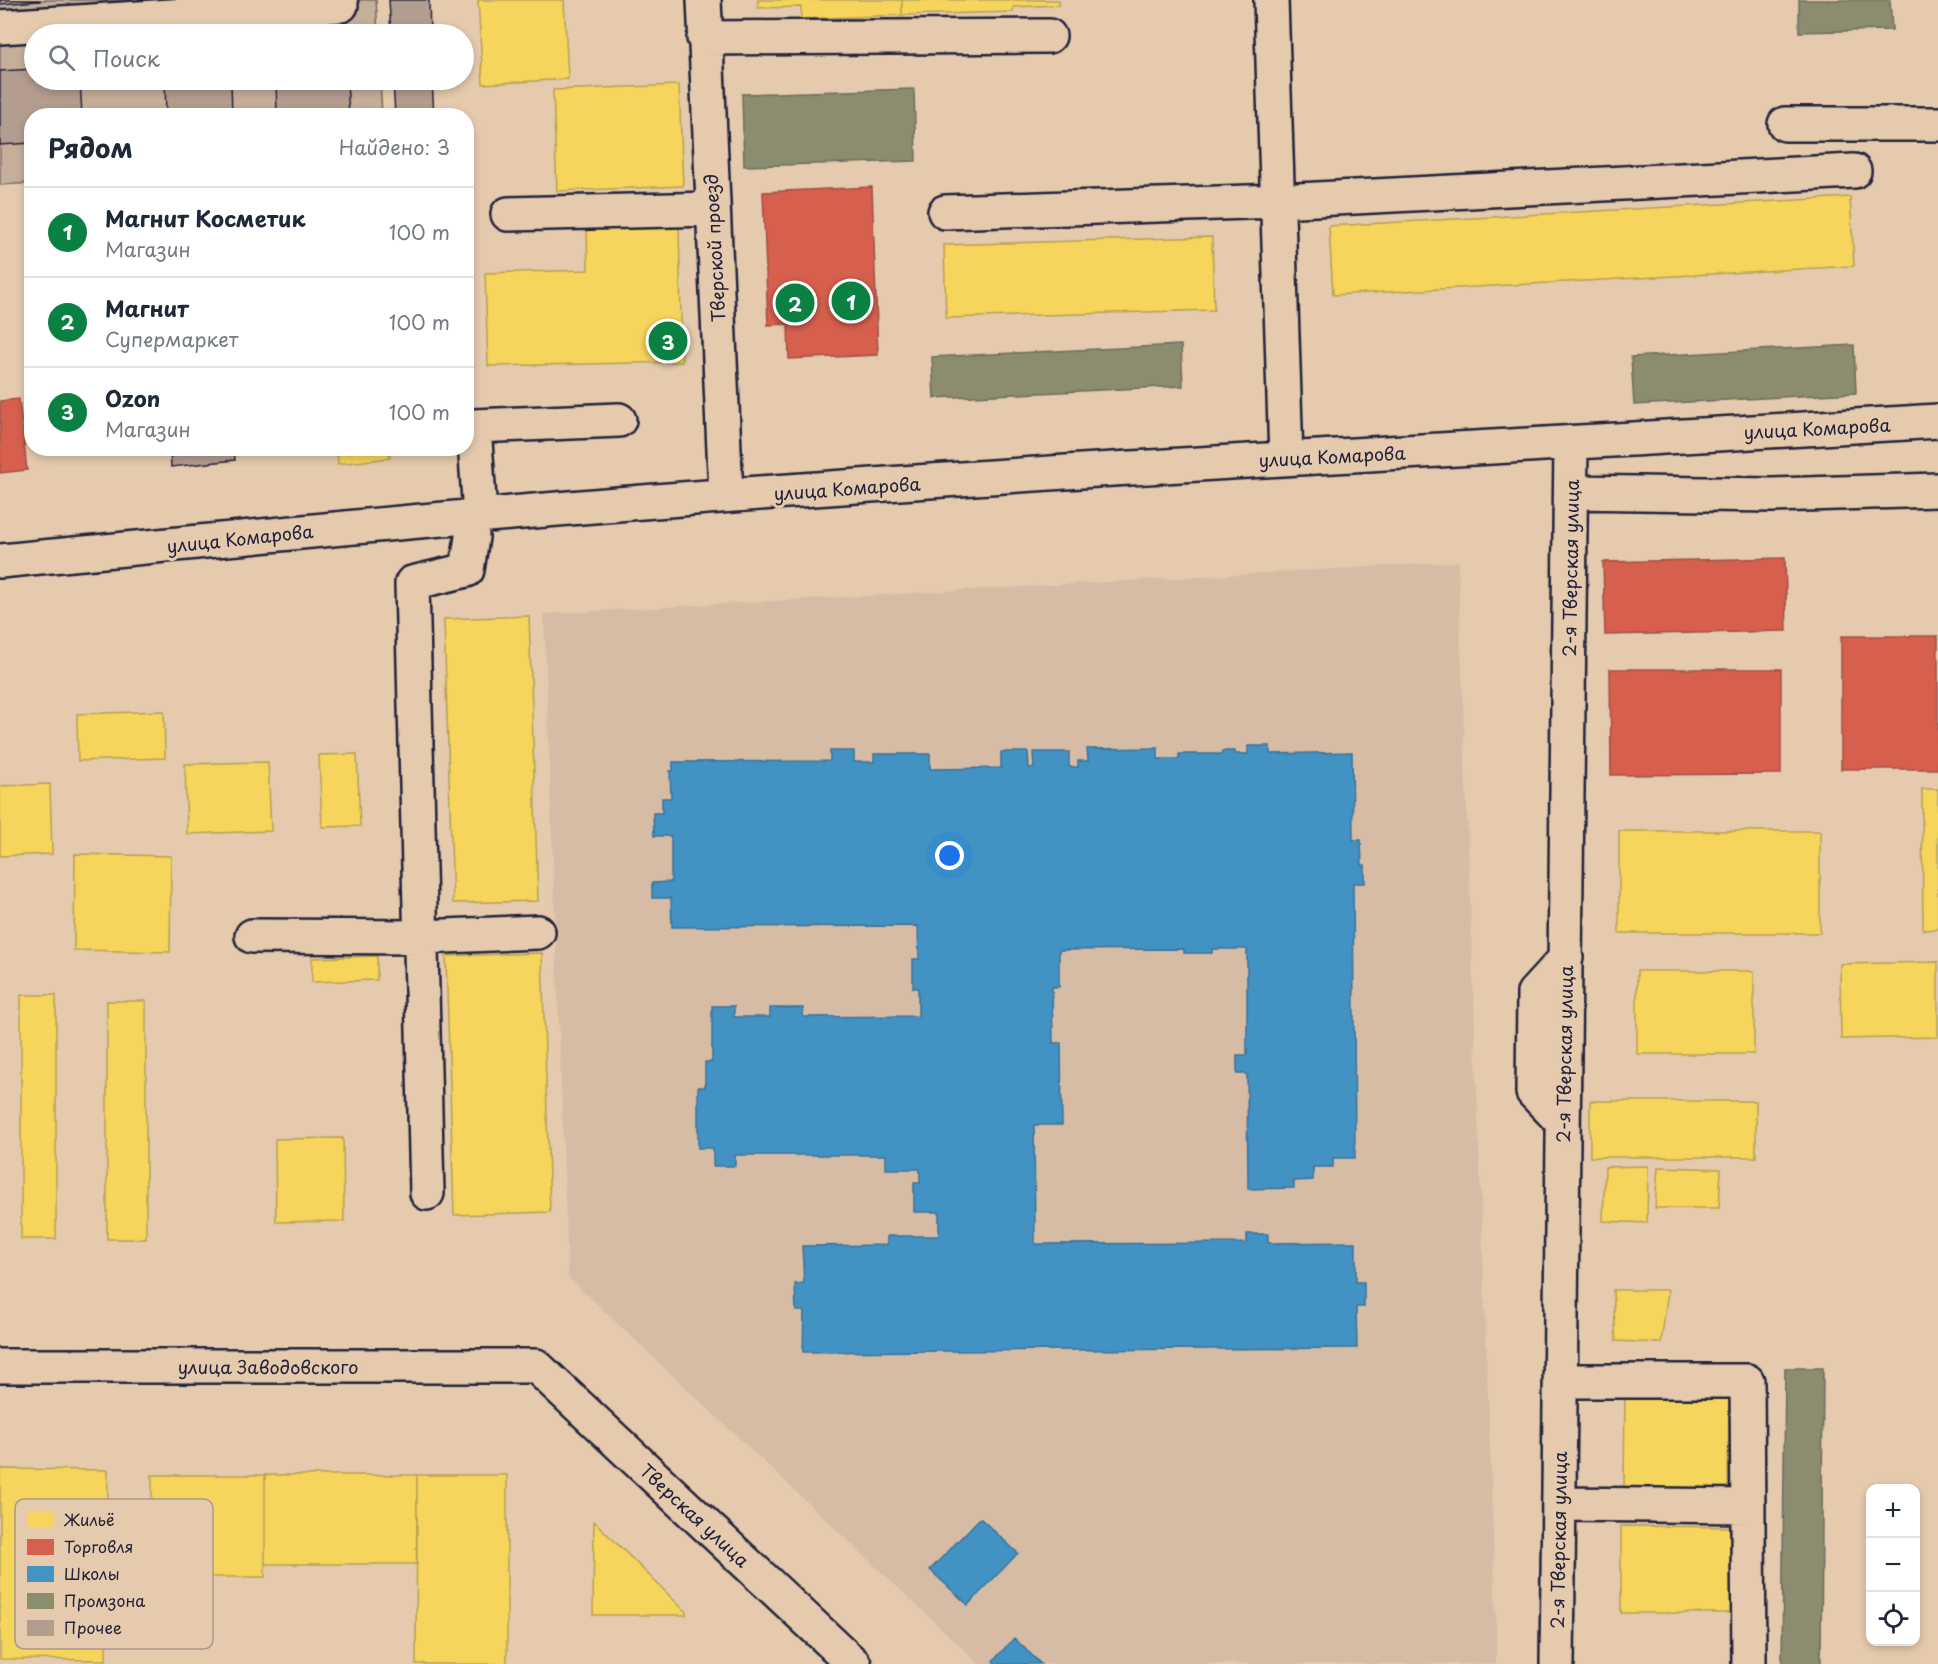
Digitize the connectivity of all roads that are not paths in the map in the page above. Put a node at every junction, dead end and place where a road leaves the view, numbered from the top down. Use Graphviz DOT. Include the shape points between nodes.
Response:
graph roads {
  1 [pos="704,0"];
  2 [pos="1271,0"];
  3 [pos="341,5"];
  4 [pos="46,24"];
  5 [pos="24,25"];
  6 [pos="0,27"];
  7 [pos="1049,36"];
  8 [pos="704,38"];
  9 [pos="1785,124"];
  10 [pos="1938,124"];
  11 [pos="1854,171"];
  12 [pos="1278,201"];
  13 [pos="713,209"];
  14 [pos="945,213"];
  15 [pos="508,214"];
  16 [pos="619,420"];
  17 [pos="1938,421"];
  18 [pos="1565,444"];
  19 [pos="1287,458"];
  20 [pos="1938,490"];
  21 [pos="726,495"];
  22 [pos="1571,496"];
  23 [pos="476,515"];
  24 [pos="0,561"];
  25 [pos="538,932"];
  26 [pos="252,936"];
  27 [pos="421,937"];
  28 [pos="427,1193"];
  29 [pos="0,1366"];
  30 [pos="536,1366"];
  31 [pos="1560,1381"];
  32 [pos="1558,1504"];
  33 [pos="1748,1506"];
  34 [pos="854,1664"];
  35 [pos="1557,1664"];
  36 [pos="1749,1664"];
  1 -- 8 [label="street, Тверской проезд"];
  2 -- 12 [label="street"];
  3 -- 4 [label="street"];
  5 -- 6 [label="street"];
  7 -- 8 [label="street"];
  8 -- 13 [label="street, Тверской проезд"];
  9 -- 10 [label="street"];
  11 -- 12 [label="street"];
  12 -- 14 [label="street"];
  12 -- 19 [label="street"];
  13 -- 15 [label="street"];
  13 -- 21 [label="street, Тверской проезд"];
  16 -- 23 [label="street" via="474,426"];
  17 -- 18 [label="street, улица Комарова"];
  18 -- 19 [label="street, улица Комарова"];
  18 -- 22 [label="street" via="1561,475 1564,492"];
  19 -- 21 [label="street, улица Комарова"];
  20 -- 22 [label="street"];
  21 -- 23 [label="street, улица Комарова"];
  22 -- 31 [label="street, 2-я Тверская улица"];
  23 -- 24 [label="street, улица Комарова"];
  23 -- 27 [label="street" via="467,570 411,583"];
  25 -- 27 [label="street"];
  26 -- 27 [label="street"];
  27 -- 28 [label="street"];
  29 -- 30 [label="street, улица Заводовского"];
  30 -- 34 [label="street, Тверская улица"];
  31 -- 32 [label="street, 2-я Тверская улица"];
  31 -- 33 [label="street" via="1747,1381"];
  32 -- 33 [label="street"];
  32 -- 35 [label="street, 2-я Тверская улица"];
  33 -- 36 [label="street"];
}
